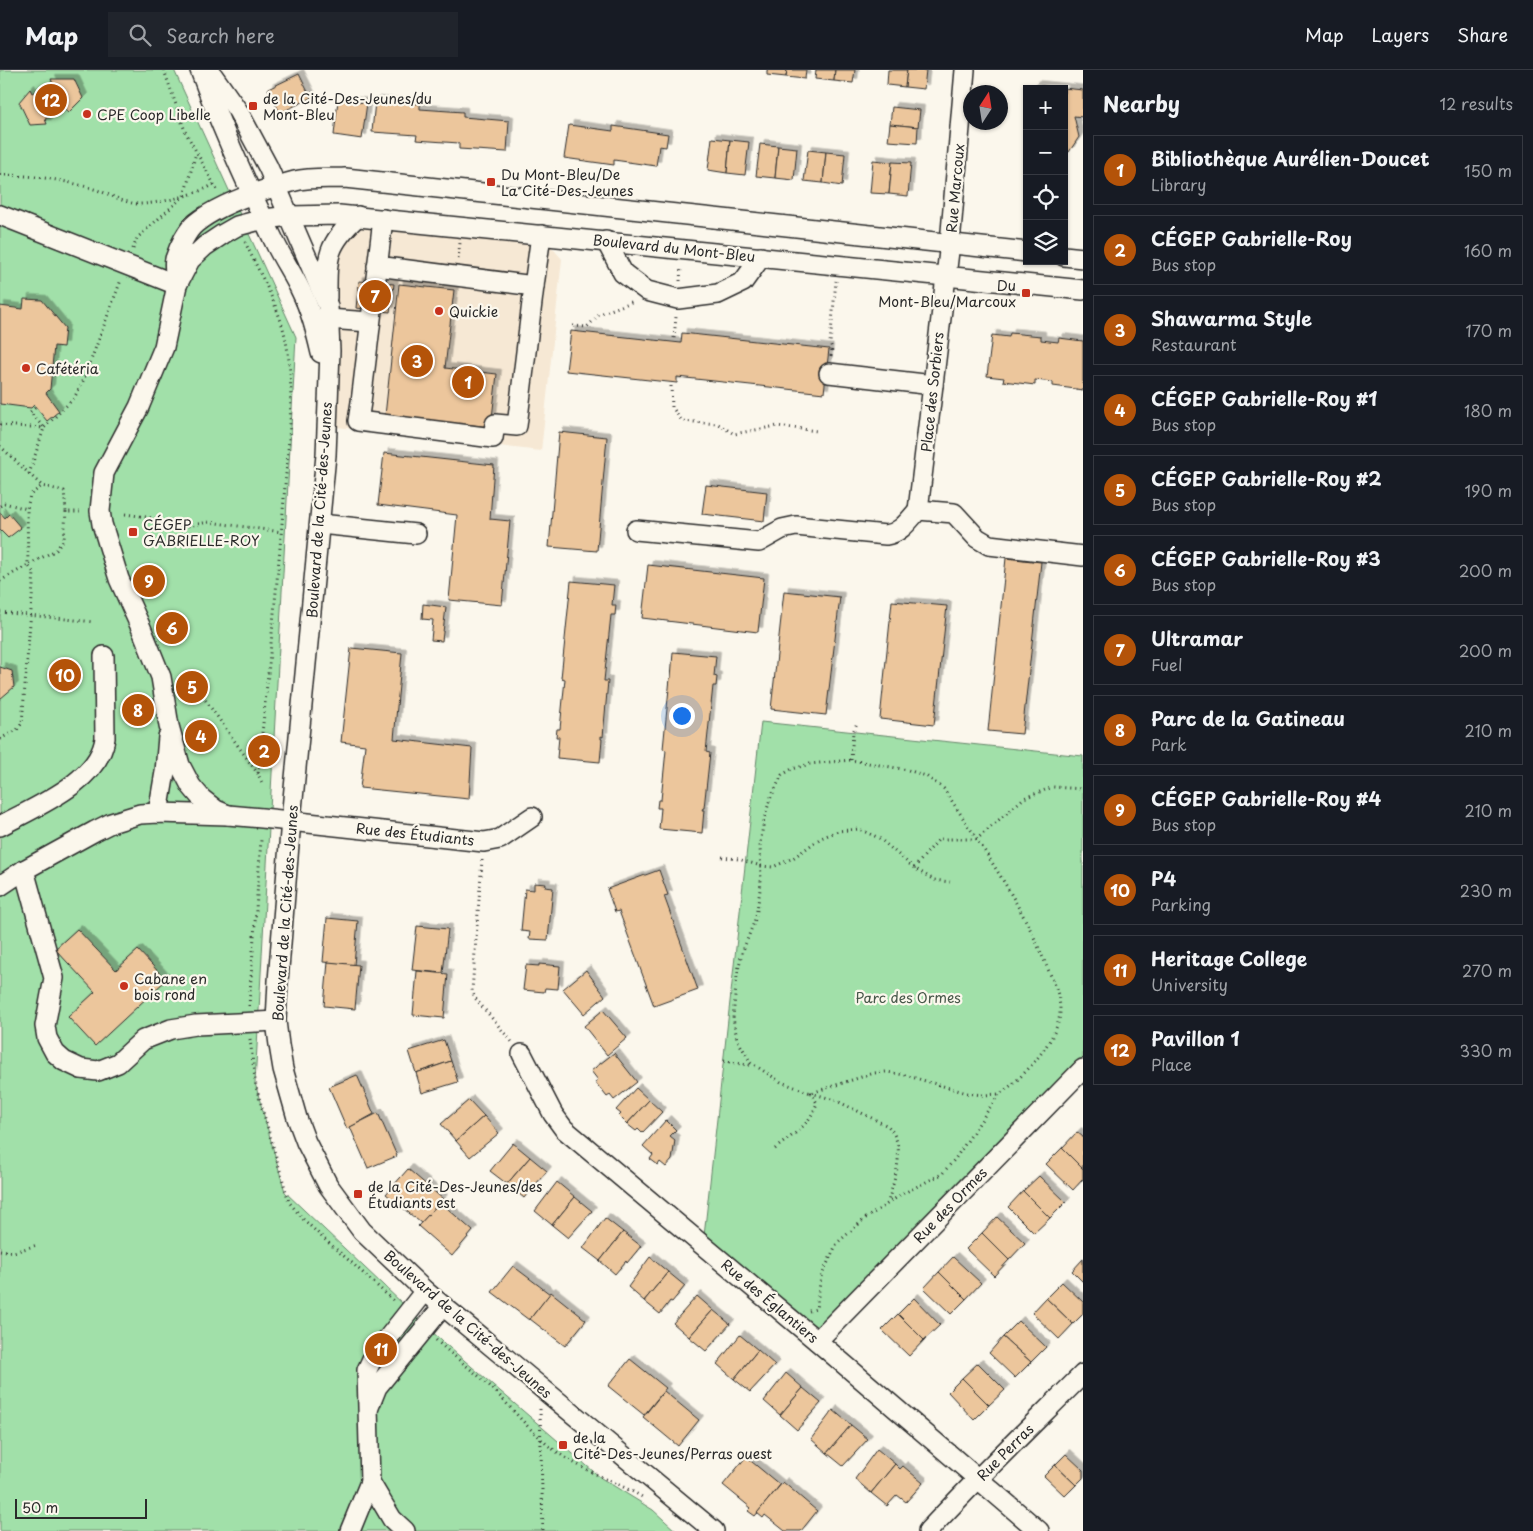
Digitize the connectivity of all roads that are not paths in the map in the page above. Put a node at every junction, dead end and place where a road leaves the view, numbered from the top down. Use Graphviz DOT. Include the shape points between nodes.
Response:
graph roads {
  1 [pos="200,70"];
  2 [pos="209,70"];
  3 [pos="965,70"];
  4 [pos="276,186"];
  5 [pos="253,194"];
  6 [pos="0,214"];
  7 [pos="290,216"];
  8 [pos="358,216"];
  9 [pos="264,218"];
  10 [pos="383,219"];
  11 [pos="541,235"];
  12 [pos="606,241"];
  13 [pos="950,243"];
  14 [pos="1023,252"];
  15 [pos="1068,256"];
  16 [pos="761,257"];
  17 [pos="1083,258"];
  18 [pos="377,266"];
  19 [pos="945,275"];
  20 [pos="177,286"];
  21 [pos="534,286"];
  22 [pos="1083,290"];
  23 [pos="328,312"];
  24 [pos="370,322"];
  25 [pos="828,373"];
  26 [pos="933,385"];
  27 [pos="328,391"];
  28 [pos="360,402"];
  29 [pos="918,510"];
  30 [pos="320,524"];
  31 [pos="636,530"];
  32 [pos="416,534"];
  33 [pos="1083,556"];
  34 [pos="104,656"];
  35 [pos="169,726"];
  36 [pos="158,812"];
  37 [pos="228,815"];
  38 [pos="532,817"];
  39 [pos="291,820"];
  40 [pos="0,826"];
  41 [pos="24,870"];
  42 [pos="0,886"];
  43 [pos="276,1021"];
  44 [pos="522,1054"];
  45 [pos="1083,1069"];
  46 [pos="425,1291"];
  47 [pos="443,1306"];
  48 [pos="817,1341"];
  49 [pos="1083,1374"];
  50 [pos="368,1412"];
  51 [pos="978,1479"];
  52 [pos="370,1482"];
  53 [pos="350,1531"];
  54 [pos="405,1531"];
  55 [pos="714,1531"];
  56 [pos="928,1531"];
  57 [pos="1039,1531"];
  1 -- 5 [label="street, Boulevard de la Cité-des-Jeunes" via="214,110"];
  2 -- 4 [label="street, Boulevard de la Cité-des-Jeunes" via="238,111"];
  3 -- 13 [label="street, Rue Marcoux"];
  4 -- 5 [label="street"];
  4 -- 7 [label="street, Boulevard de la Cité-des-Jeunes"];
  4 -- 13 [label="street" via="296,181 345,178"];
  5 -- 9 [label="street, Boulevard de la Cité-des-Jeunes"];
  5 -- 20 [label="street" via="195,223 174,261"];
  6 -- 20 [label="street"];
  7 -- 8 [label="street, Boulevard du Mont-Bleu"];
  7 -- 9 [label="street, Boulevard du Mont-Bleu"];
  7 -- 23 [label="street, Boulevard de la Cité-des-Jeunes"];
  8 -- 10 [label="street, Boulevard du Mont-Bleu"];
  8 -- 23 [label="street" via="330,250"];
  9 -- 20 [label="street, Boulevard du Mont-Bleu" via="237,226 211,242 190,260"];
  9 -- 27 [label="street, Boulevard de la Cité-des-Jeunes" via="302,293 316,331"];
  10 -- 11 [label="street, Boulevard du Mont-Bleu"];
  10 -- 18 [label="street"];
  11 -- 12 [label="street, Boulevard du Mont-Bleu"];
  11 -- 21 [label="street"];
  12 -- 16 [label="street, Boulevard du Mont-Bleu"];
  12 -- 16 [label="street" via="623,274 647,291 678,299 718,294 743,282"];
  13 -- 14 [label="street"];
  13 -- 19 [label="street, Rue Marcoux"];
  15 -- 17 [label="street"];
  16 -- 19 [label="street, Boulevard du Mont-Bleu"];
  18 -- 21 [label="street"];
  18 -- 24 [label="street"];
  19 -- 22 [label="street, Boulevard du Mont-Bleu"];
  19 -- 26 [label="street, Place des Sorbiers"];
  20 -- 35 [label="street" via="164,347 139,408 104,473 100,511 119,579 161,677"];
  21 -- 28 [label="street" via="517,426 495,424 493,438 358,421"];
  23 -- 24 [label="street"];
  23 -- 27 [label="street, Boulevard de la Cité-des-Jeunes"];
  24 -- 28 [label="street"];
  25 -- 26 [label="street"];
  26 -- 29 [label="street, Place des Sorbiers"];
  27 -- 28 [label="street"];
  27 -- 30 [label="street, Boulevard de la Cité-des-Jeunes"];
  29 -- 31 [label="street" via="902,528 886,535 796,526 782,529 759,542"];
  29 -- 33 [label="street" via="954,514 977,538 989,544"];
  30 -- 32 [label="street"];
  30 -- 39 [label="street, Boulevard de la Cité-des-Jeunes"];
  34 -- 40 [label="street" via="105,738 97,762 77,782"];
  35 -- 36 [label="street"];
  35 -- 37 [label="street" via="180,765 191,786 208,804"];
  36 -- 37 [label="street, Rue des Étudiants"];
  36 -- 41 [label="street, Rue des Étudiants" via="111,823"];
  37 -- 39 [label="street, Rue des Étudiants"];
  38 -- 39 [label="street, Rue des Étudiants" via="500,839 484,842"];
  39 -- 43 [label="street, Boulevard de la Cité-des-Jeunes"];
  41 -- 42 [label="street, Rue des Étudiants"];
  41 -- 43 [label="street" via="54,978 45,1026 47,1038 64,1061 81,1069 98,1071 118,1063 143,1040 171,1029"];
  43 -- 46 [label="street, Boulevard de la Cité-des-Jeunes" via="282,1069 316,1164 362,1231"];
  44 -- 48 [label="street, Rue des Églantiers" via="553,1114 564,1128"];
  45 -- 48 [label="street, Rue des Ormes"];
  46 -- 47 [label="street, Boulevard de la Cité-des-Jeunes"];
  46 -- 50 [label="street" via="373,1357 367,1370"];
  47 -- 50 [label="street" via="377,1387"];
  47 -- 55 [label="street, Boulevard de la Cité-des-Jeunes"];
  48 -- 51 [label="street, Rue des Églantiers"];
  49 -- 51 [label="street, Rue Perras"];
  50 -- 52 [label="street"];
  51 -- 56 [label="street, Rue Perras"];
  51 -- 57 [label="street, Rue des Églantiers"];
  52 -- 53 [label="street"];
  52 -- 54 [label="street" via="392,1519"];
}
